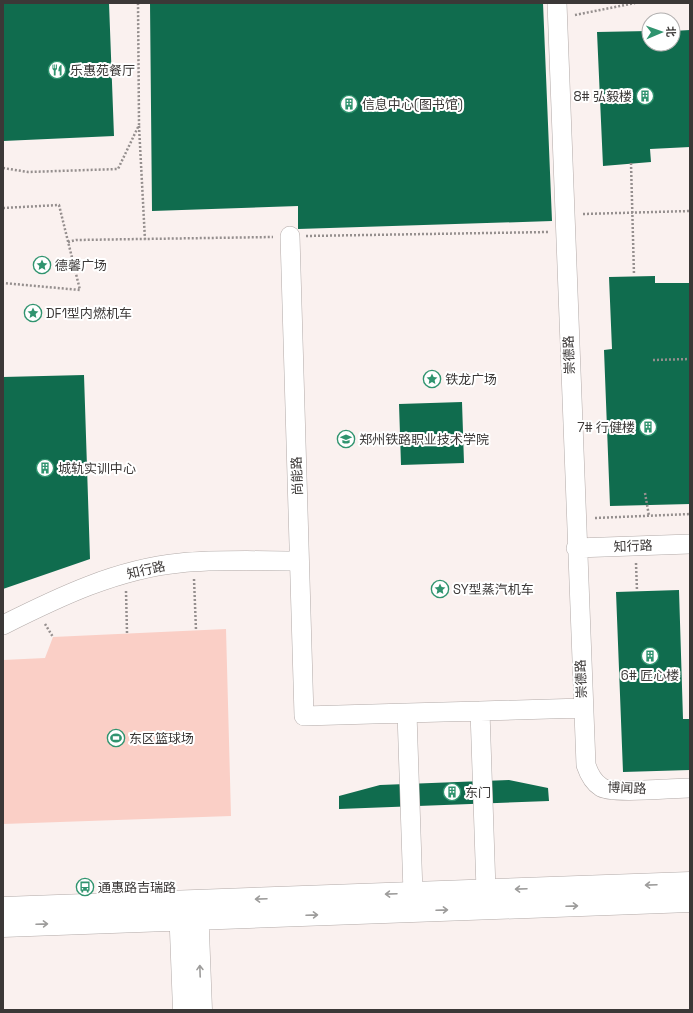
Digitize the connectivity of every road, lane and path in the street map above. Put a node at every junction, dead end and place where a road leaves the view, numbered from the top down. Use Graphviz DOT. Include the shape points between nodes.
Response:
graph roads {
  1 [pos="138,3"];
  2 [pos="635,3"];
  3 [pos="557,11"];
  4 [pos="139,125"];
  5 [pos="631,163"];
  6 [pos="3,168"];
  7 [pos="3,208"];
  8 [pos="690,211"];
  9 [pos="633,213"];
  10 [pos="564,224"];
  11 [pos="290,236"];
  12 [pos="145,240"];
  13 [pos="68,242"];
  14 [pos="634,275"];
  15 [pos="3,283"];
  16 [pos="690,359"];
  17 [pos="653,360"];
  18 [pos="646,493"];
  19 [pos="690,514"];
  20 [pos="649,516"];
  21 [pos="575,518"];
  22 [pos="690,544"];
  23 [pos="634,546"];
  24 [pos="576,548"];
  25 [pos="299,561"];
  26 [pos="193,562"];
  27 [pos="126,574"];
  28 [pos="637,591"];
  29 [pos="3,625"];
  30 [pos="196,630"];
  31 [pos="127,633"];
  32 [pos="583,708"];
  33 [pos="480,711"];
  34 [pos="407,714"];
  35 [pos="690,788"];
  36 [pos="690,883"];
  37 [pos="486,890"];
  38 [pos="413,893"];
  39 [pos="690,901"];
  40 [pos="3,908"];
  41 [pos="189,910"];
  42 [pos="3,926"];
  43 [pos="184,1010"];
  44 [pos="201,1010"];
  1 -- 4 [label="path"];
  2 -- 3 [label="path"];
  3 -- 10 [label="street, 崇德路"];
  4 -- 6 [label="path" via="118,169 28,172"];
  4 -- 12 [label="path"];
  5 -- 9 [label="path"];
  7 -- 13 [label="path" via="59,205"];
  8 -- 9 [label="path"];
  9 -- 10 [label="path"];
  9 -- 14 [label="path"];
  10 -- 11 [label="path"];
  10 -- 21 [label="street, 崇德路"];
  11 -- 12 [label="path"];
  11 -- 25 [label="street, 尚能路"];
  12 -- 13 [label="path"];
  13 -- 15 [label="path" via="80,290"];
  16 -- 17 [label="path"];
  18 -- 20 [label="path"];
  19 -- 20 [label="path"];
  20 -- 21 [label="path"];
  21 -- 24 [label="street, 崇德路"];
  22 -- 23 [label="street, 知行路"];
  23 -- 24 [label="street, 知行路"];
  23 -- 28 [label="path"];
  24 -- 32 [label="street, 崇德路"];
  25 -- 26 [label="street, 知行路"];
  25 -- 34 [label="street, 尚能路" via="304,716"];
  26 -- 27 [label="street, 知行路" via="151,567"];
  26 -- 30 [label="path"];
  27 -- 29 [label="street, 知行路" via="87,586"];
  27 -- 31 [label="path"];
  32 -- 33 [label="street"];
  32 -- 35 [label="street, 博闻路" via="586,765 591,778 602,788"];
  33 -- 34 [label="street"];
  33 -- 37 [label="street"];
  34 -- 38 [label="street"];
  36 -- 37 [label="street, one-way"];
  37 -- 38 [label="street"];
  38 -- 41 [label="street, one-way"];
  41 -- 39 [label="street, one-way"];
  40 -- 41 [label="street"];
  42 -- 41 [label="street, one-way"];
  41 -- 43 [label="street"];
  44 -- 41 [label="street, one-way"];
}
